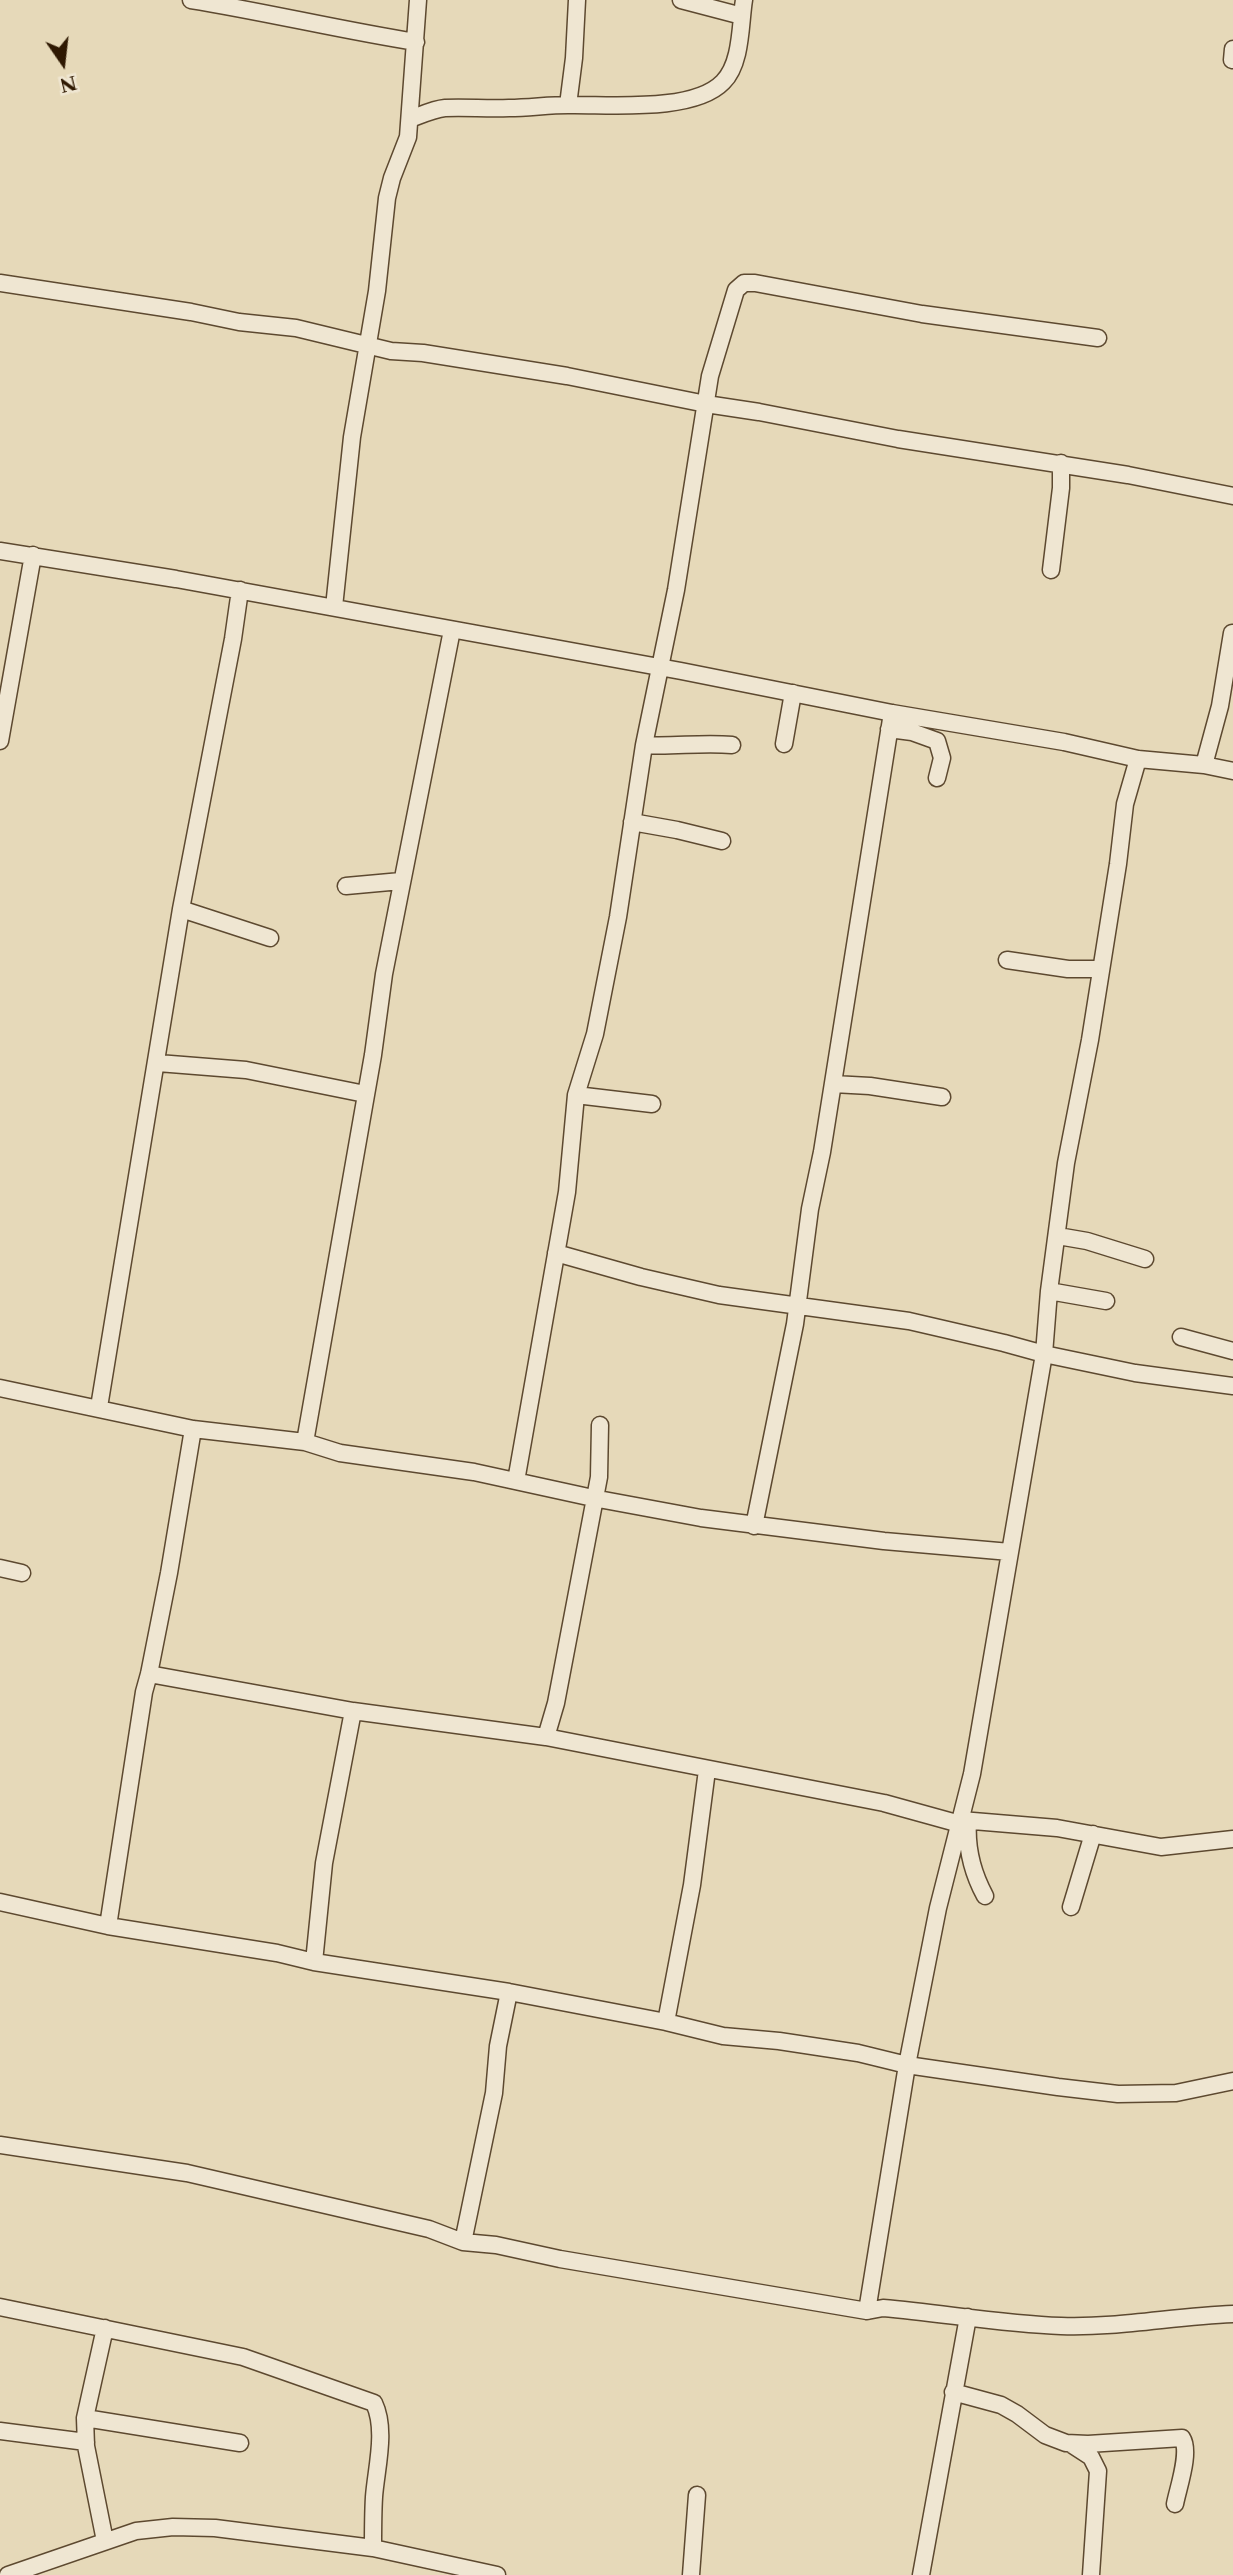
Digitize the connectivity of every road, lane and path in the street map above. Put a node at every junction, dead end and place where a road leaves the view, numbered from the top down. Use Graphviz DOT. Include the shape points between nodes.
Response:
graph roads {
  1 [pos="191,0"];
  2 [pos="418,0"];
  3 [pos="577,0"];
  4 [pos="681,0"];
  5 [pos="743,8"];
  6 [pos="416,42"];
  7 [pos="568,105"];
  8 [pos="410,119"];
  9 [pos="0,283"];
  10 [pos="1098,338"];
  11 [pos="366,346"];
  12 [pos="706,404"];
  13 [pos="1061,463"];
  14 [pos="1233,496"];
  15 [pos="0,551"];
  16 [pos="33,555"];
  17 [pos="1051,570"];
  18 [pos="240,590"];
  19 [pos="334,607"];
  20 [pos="452,630"];
  21 [pos="1232,633"];
  22 [pos="660,668"];
  23 [pos="793,693"];
  24 [pos="891,721"];
  25 [pos="0,741"];
  26 [pos="784,744"];
  27 [pos="644,745"];
  28 [pos="732,745"];
  29 [pos="1138,759"];
  30 [pos="1204,765"];
  31 [pos="1233,771"];
  32 [pos="937,778"];
  33 [pos="632,822"];
  34 [pos="722,841"];
  35 [pos="401,881"];
  36 [pos="346,886"];
  37 [pos="181,909"];
  38 [pos="270,938"];
  39 [pos="1007,960"];
  40 [pos="1101,969"];
  41 [pos="158,1063"];
  42 [pos="833,1084"];
  43 [pos="365,1094"];
  44 [pos="576,1095"];
  45 [pos="942,1097"];
  46 [pos="652,1104"];
  47 [pos="1058,1236"];
  48 [pos="556,1253"];
  49 [pos="1145,1259"];
  50 [pos="1049,1291"];
  51 [pos="1106,1301"];
  52 [pos="798,1306"];
  53 [pos="1181,1337"];
  54 [pos="1233,1351"];
  55 [pos="1044,1354"];
  56 [pos="1233,1385"];
  57 [pos="0,1388"];
  58 [pos="100,1408"];
  59 [pos="600,1425"];
  60 [pos="192,1429"];
  61 [pos="305,1442"];
  62 [pos="516,1481"];
  63 [pos="593,1498"];
  64 [pos="754,1526"];
  65 [pos="1010,1552"];
  66 [pos="0,1568"];
  67 [pos="22,1573"];
  68 [pos="149,1674"];
  69 [pos="354,1712"];
  70 [pos="546,1737"];
  71 [pos="707,1770"];
  72 [pos="963,1821"];
  73 [pos="1093,1834"];
  74 [pos="1233,1839"];
  75 [pos="985,1896"];
  76 [pos="0,1902"];
  77 [pos="1071,1907"];
  78 [pos="108,1926"];
  79 [pos="314,1962"];
  80 [pos="509,1992"];
  81 [pos="666,2022"];
  82 [pos="906,2065"];
  83 [pos="1233,2081"];
  84 [pos="0,2145"];
  85 [pos="463,2242"];
  86 [pos="0,2307"];
  87 [pos="867,2311"];
  88 [pos="1233,2314"];
  89 [pos="968,2317"];
  90 [pos="105,2328"];
  91 [pos="953,2392"];
  92 [pos="85,2418"];
  93 [pos="0,2431"];
  94 [pos="86,2442"];
  95 [pos="240,2443"];
  96 [pos="1071,2443"];
  97 [pos="697,2495"];
  98 [pos="1175,2504"];
  99 [pos="105,2541"];
  100 [pos="373,2548"];
  101 [pos="9,2575"];
  102 [pos="497,2575"];
  103 [pos="691,2575"];
  104 [pos="921,2575"];
  105 [pos="1091,2575"];
  1 -- 6 [label="street"];
  2 -- 6 [label="street"];
  3 -- 7 [label="street"];
  4 -- 5 [label="street"];
  5 -- 7 [label="street" via="733,66 715,88 659,104"];
  6 -- 8 [label="street"];
  7 -- 8 [label="street" via="442,108"];
  8 -- 11 [label="street" via="387,198"];
  9 -- 11 [label="street" via="296,328"];
  10 -- 12 [label="street" via="744,283 736,290 724,326"];
  11 -- 12 [label="street" via="568,376"];
  11 -- 19 [label="street"];
  12 -- 13 [label="street"];
  12 -- 22 [label="street"];
  13 -- 14 [label="street"];
  13 -- 17 [label="street"];
  15 -- 16 [label="street"];
  16 -- 18 [label="street"];
  16 -- 25 [label="street"];
  18 -- 19 [label="street"];
  18 -- 37 [label="street"];
  19 -- 20 [label="street"];
  20 -- 22 [label="street"];
  20 -- 35 [label="street"];
  21 -- 30 [label="street"];
  22 -- 23 [label="street"];
  22 -- 27 [label="street"];
  23 -- 24 [label="street"];
  23 -- 26 [label="street"];
  24 -- 29 [label="street" via="1051,740"];
  24 -- 32 [label="street" via="939,743 942,758"];
  24 -- 42 [label="street"];
  27 -- 28 [label="street"];
  27 -- 33 [label="street"];
  29 -- 30 [label="street"];
  29 -- 40 [label="street" via="1125,804"];
  30 -- 31 [label="street"];
  33 -- 34 [label="street"];
  33 -- 44 [label="street" via="595,1034"];
  35 -- 36 [label="street"];
  35 -- 43 [label="street"];
  37 -- 38 [label="street"];
  37 -- 41 [label="street"];
  39 -- 40 [label="street"];
  40 -- 47 [label="street" via="1066,1163"];
  41 -- 43 [label="street" via="246,1070"];
  41 -- 58 [label="street"];
  42 -- 45 [label="street"];
  42 -- 52 [label="street"];
  43 -- 61 [label="street"];
  44 -- 46 [label="street"];
  44 -- 48 [label="street"];
  47 -- 49 [label="street"];
  47 -- 50 [label="street"];
  48 -- 52 [label="street" via="719,1295"];
  48 -- 62 [label="street"];
  50 -- 51 [label="street"];
  50 -- 55 [label="street"];
  52 -- 55 [label="street" via="909,1321"];
  52 -- 64 [label="street"];
  53 -- 54 [label="street"];
  55 -- 56 [label="street" via="1135,1373"];
  55 -- 65 [label="street"];
  57 -- 58 [label="street"];
  58 -- 60 [label="street"];
  59 -- 63 [label="street" via="599,1477"];
  60 -- 61 [label="street"];
  60 -- 68 [label="street"];
  61 -- 62 [label="street" via="340,1453"];
  62 -- 63 [label="street"];
  63 -- 64 [label="street"];
  63 -- 70 [label="street"];
  64 -- 65 [label="street"];
  65 -- 72 [label="street"];
  66 -- 67 [label="street"];
  68 -- 69 [label="street"];
  68 -- 78 [label="street"];
  69 -- 70 [label="street"];
  69 -- 79 [label="street" via="324,1863"];
  70 -- 71 [label="street"];
  71 -- 72 [label="street"];
  71 -- 81 [label="street" via="692,1885"];
  72 -- 73 [label="street"];
  72 -- 75 [label="street" via="972,1867"];
  72 -- 82 [label="street" via="939,1908"];
  73 -- 74 [label="street" via="1161,1847"];
  73 -- 77 [label="street"];
  76 -- 78 [label="street"];
  78 -- 79 [label="street"];
  79 -- 80 [label="street"];
  80 -- 81 [label="street"];
  80 -- 85 [label="street" via="494,2093"];
  81 -- 82 [label="street" via="723,2036 789,2042"];
  82 -- 83 [label="street" via="1118,2094 1176,2093"];
  82 -- 87 [label="street"];
  84 -- 85 [label="street" via="187,2173 429,2229"];
  85 -- 87 [label="street"];
  86 -- 90 [label="street"];
  87 -- 89 [label="street" via="883,2308"];
  88 -- 89 [label="street" via="1061,2326"];
  89 -- 91 [label="street"];
  90 -- 92 [label="street"];
  90 -- 100 [label="street" via="243,2357 374,2403 380,2434"];
  91 -- 96 [label="street" via="1001,2405 1045,2435"];
  91 -- 104 [label="street"];
  92 -- 94 [label="street"];
  92 -- 95 [label="street"];
  93 -- 94 [label="street"];
  94 -- 99 [label="street"];
  96 -- 98 [label="street" via="1182,2438 1186,2449"];
  96 -- 105 [label="street" via="1091,2457 1098,2471"];
  97 -- 103 [label="street"];
  99 -- 100 [label="street" via="173,2526"];
  99 -- 101 [label="street"];
  100 -- 102 [label="street"];
}
